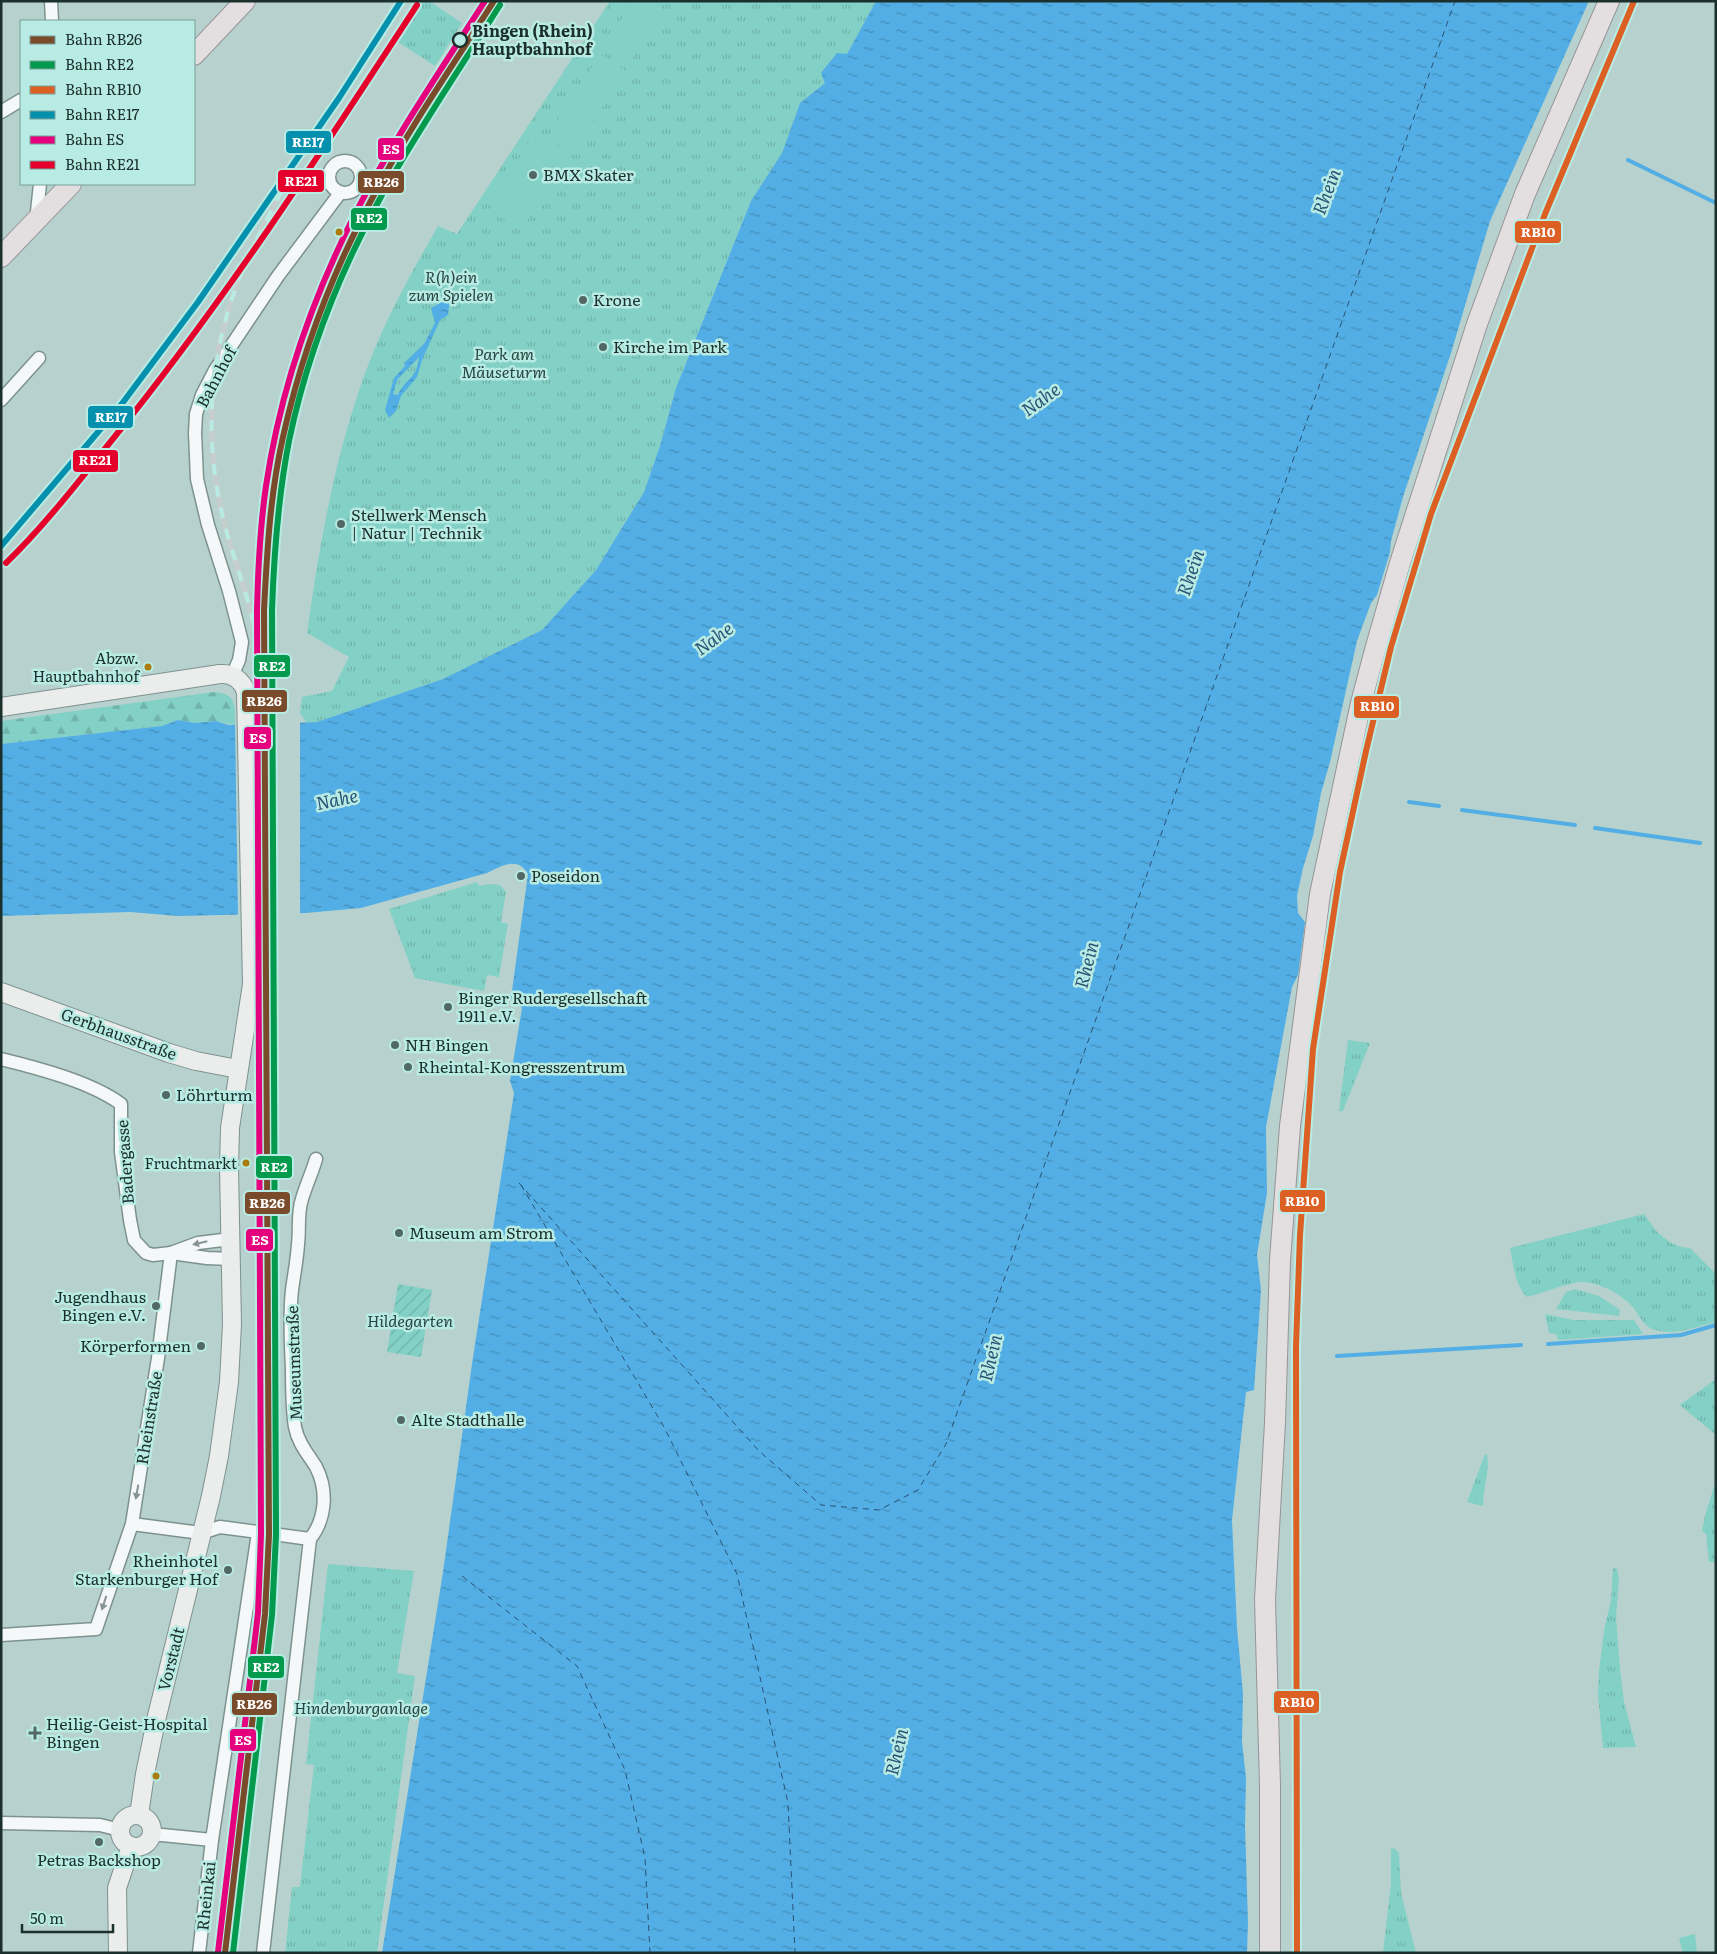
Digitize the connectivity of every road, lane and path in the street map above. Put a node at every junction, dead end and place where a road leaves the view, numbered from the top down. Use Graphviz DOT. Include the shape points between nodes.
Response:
graph roads {
  1 [pos="51,1"];
  2 [pos="245,1"];
  3 [pos="1609,1"];
  4 [pos="52,20"];
  5 [pos="195,54"];
  6 [pos="20,101"];
  7 [pos="1,112"];
  8 [pos="40,185"];
  9 [pos="71,185"];
  10 [pos="340,193"];
  11 [pos="35,222"];
  12 [pos="1,258"];
  13 [pos="39,358"];
  14 [pos="1,400"];
  15 [pos="232,676"];
  16 [pos="1,707"];
  17 [pos="1,992"];
  18 [pos="1,1059"];
  19 [pos="238,1069"];
  20 [pos="316,1159"];
  21 [pos="231,1239"];
  22 [pos="171,1253"];
  23 [pos="232,1258"];
  24 [pos="132,1524"];
  25 [pos="201,1533"];
  26 [pos="258,1533"];
  27 [pos="310,1539"];
  28 [pos="1,1635"];
  29 [pos="139,1815"];
  30 [pos="1,1823"];
  31 [pos="120,1830"];
  32 [pos="152,1834"];
  33 [pos="212,1840"];
  34 [pos="131,1846"];
  35 [pos="118,1953"];
  36 [pos="200,1953"];
  37 [pos="263,1953"];
  38 [pos="1270,1953"];
  1 -- 4 [label="street"];
  2 -- 5 [label="main road"];
  3 -- 38 [label="main road" via="1525,194 1477,324 1375,650 1320,894 1290,1126 1280,1260 1275,1423 1264,1599 1270,1786"];
  6 -- 7 [label="street"];
  8 -- 11 [label="street"];
  9 -- 11 [label="main road"];
  10 -- 15 [label="street, Bahnhof" via="278,276 215,370 196,414 197,479 242,642 240,660"];
  11 -- 12 [label="main road"];
  13 -- 14 [label="street"];
  15 -- 16 [label="main road" via="220,674"];
  15 -- 19 [label="main road" via="245,688 252,984"];
  17 -- 19 [label="main road, Gerbhausstraße" via="169,1053"];
  18 -- 22 [label="street, Badergasse" via="94,1089 121,1104 121,1152 134,1240 146,1253"];
  19 -- 21 [label="main road" via="230,1135"];
  20 -- 27 [label="street, Museumstraße" via="299,1211 291,1314 296,1429 317,1470 323,1492 323,1516"];
  21 -- 22 [label="street, one-way" via="206,1241"];
  21 -- 23 [label="main road"];
  22 -- 23 [label="street"];
  22 -- 24 [label="street, Rheinstraße, one-way"];
  23 -- 25 [label="main road" via="227,1399 219,1456"];
  24 -- 25 [label="street"];
  24 -- 28 [label="street, Rheinstraße, one-way" via="96,1629"];
  25 -- 26 [label="street" via="218,1528"];
  25 -- 29 [label="main road, Vorstadt" via="157,1716"];
  26 -- 27 [label="street"];
  26 -- 33 [label="street, Rheinkai"];
  27 -- 37 [label="street"];
  29 -- 31 [label="main road" via="128,1816"];
  29 -- 32 [label="main road" via="150,1824"];
  30 -- 31 [label="street" via="100,1825"];
  31 -- 34 [label="main road" via="124,1841"];
  32 -- 33 [label="street, Rheinkai"];
  32 -- 34 [label="main road" via="144,1845"];
  33 -- 36 [label="street, Rheinkai"];
  34 -- 35 [label="main road" via="117,1888"];
}
